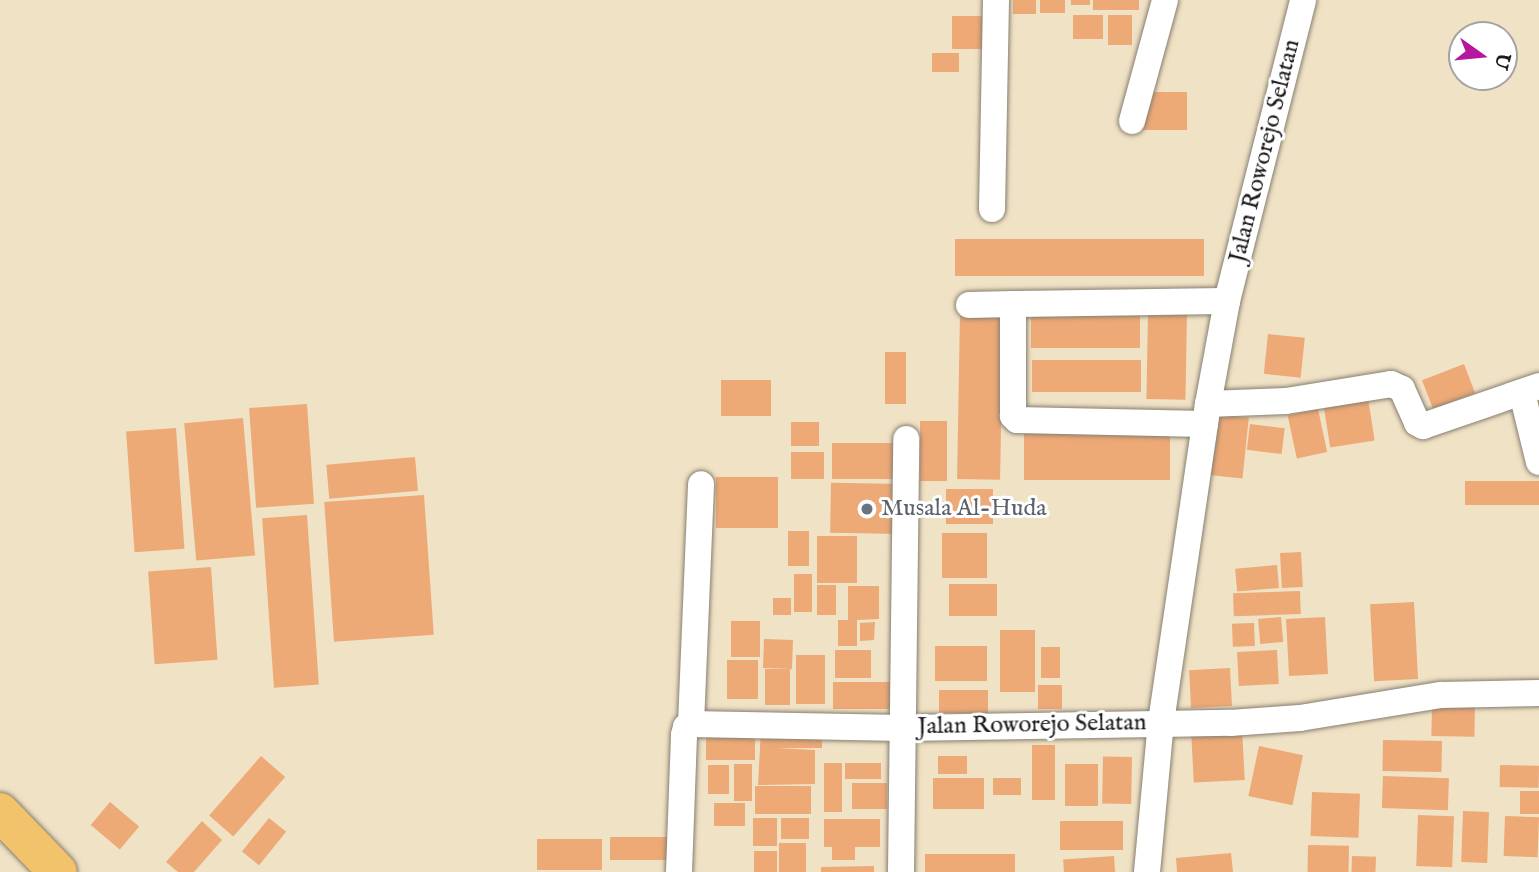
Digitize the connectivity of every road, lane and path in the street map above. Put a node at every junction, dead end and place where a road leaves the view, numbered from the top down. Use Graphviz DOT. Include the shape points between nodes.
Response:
graph roads {
  1 [pos="996,0"];
  2 [pos="1165,0"];
  3 [pos="1303,0"];
  4 [pos="1132,121"];
  5 [pos="992,209"];
  6 [pos="1227,301"];
  7 [pos="1013,304"];
  8 [pos="969,305"];
  9 [pos="1530,390"];
  10 [pos="1206,414"];
  11 [pos="906,439"];
  12 [pos="1539,462"];
  13 [pos="701,484"];
  14 [pos="1539,693"];
  15 [pos="1161,722"];
  16 [pos="691,724"];
  17 [pos="903,728"];
  18 [pos="0,812"];
  19 [pos="58,872"];
  20 [pos="680,872"];
  21 [pos="901,872"];
  22 [pos="1147,872"];
  1 -- 5 [label="street"];
  2 -- 4 [label="street"];
  3 -- 6 [label="street, Jalan Roworejo Selatan"];
  6 -- 7 [label="street"];
  6 -- 10 [label="street, Jalan Roworejo Selatan"];
  7 -- 8 [label="street"];
  7 -- 10 [label="street" via="1013,416 1017,421"];
  9 -- 10 [label="street" via="1423,426 1417,423 1402,389 1391,384"];
  9 -- 12 [label="street"];
  10 -- 15 [label="street, Jalan Roworejo Selatan"];
  11 -- 17 [label="street, Jalan Roworejo Selatan"];
  13 -- 16 [label="street"];
  14 -- 15 [label="street" via="1440,695 1300,718"];
  15 -- 17 [label="street, Jalan Roworejo Selatan"];
  15 -- 22 [label="street, Jalan Roworejo Selatan"];
  16 -- 17 [label="street, Jalan Roworejo Selatan"];
  16 -- 20 [label="street" via="684,735"];
  17 -- 21 [label="street, Jalan Roworejo Selatan"];
  18 -- 19 [label="main road"];
}
